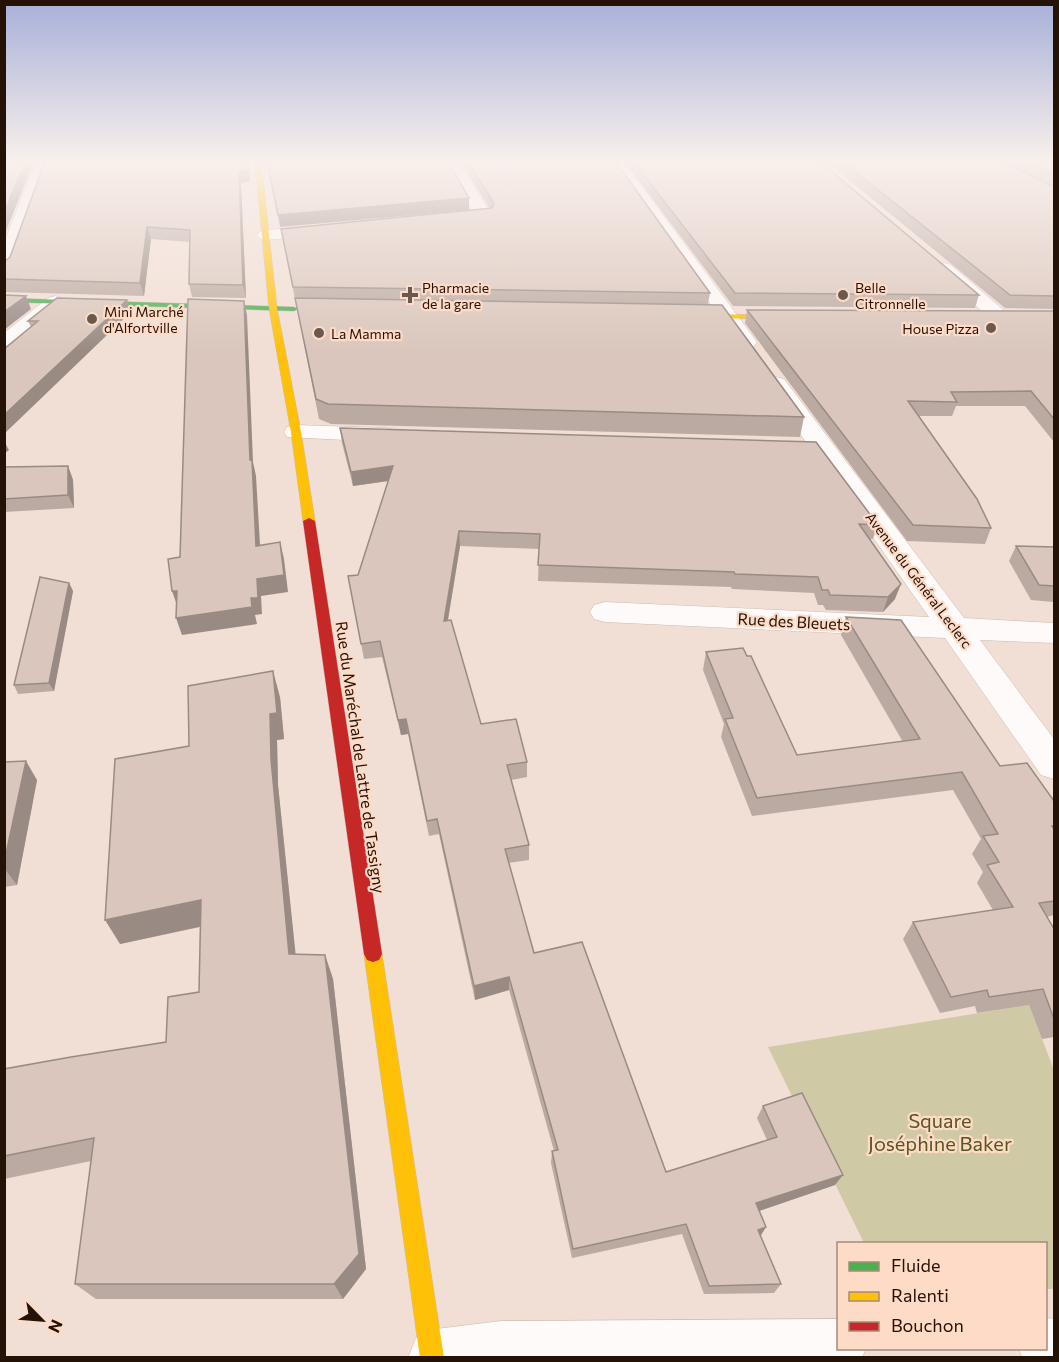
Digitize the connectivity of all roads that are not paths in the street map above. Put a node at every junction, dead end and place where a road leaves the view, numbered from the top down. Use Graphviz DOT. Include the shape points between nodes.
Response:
graph roads {
  1 [pos="20,225"];
  2 [pos="265,225"];
  3 [pos="662,225"];
  4 [pos="346,228"];
  5 [pos="266,235"];
  6 [pos="929,256"];
  7 [pos="4,267"];
  8 [pos="4,300"];
  9 [pos="55,302"];
  10 [pos="273,308"];
  11 [pos="309,309"];
  12 [pos="678,315"];
  13 [pos="729,316"];
  14 [pos="801,317"];
  15 [pos="977,317"];
  16 [pos="1006,317"];
  17 [pos="4,344"];
  18 [pos="296,432"];
  19 [pos="403,435"];
  20 [pos="794,446"];
  21 [pos="822,447"];
  22 [pos="605,612"];
  23 [pos="957,628"];
  24 [pos="1054,633"];
  25 [pos="1054,765"];
  26 [pos="837,1347"];
  27 [pos="434,1358"];
  1 -- 7 [label="street"];
  2 -- 5 [label="street, Rue du Maréchal de Lattre de Tassigny"];
  3 -- 13 [label="street, Avenue du Général Leclerc"];
  4 -- 5 [label="street"];
  5 -- 10 [label="street, Rue du Maréchal de Lattre de Tassigny"];
  6 -- 16 [label="street"];
  8 -- 9 [label="street"];
  9 -- 10 [label="street"];
  9 -- 17 [label="street"];
  10 -- 11 [label="street"];
  10 -- 18 [label="street, Rue du Maréchal de Lattre de Tassigny"];
  12 -- 13 [label="street"];
  13 -- 14 [label="street"];
  13 -- 21 [label="street, Avenue du Général Leclerc"];
  15 -- 16 [label="street"];
  18 -- 19 [label="street"];
  18 -- 27 [label="street, Rue du Maréchal de Lattre de Tassigny"];
  20 -- 21 [label="street"];
  21 -- 23 [label="street, Avenue du Général Leclerc"];
  22 -- 23 [label="street, Rue des Bleuets"];
  23 -- 24 [label="street, Rue des Bleuets"];
  23 -- 25 [label="street, Avenue du Général Leclerc"];
  26 -- 27 [label="street" via="501,1349"];
}
